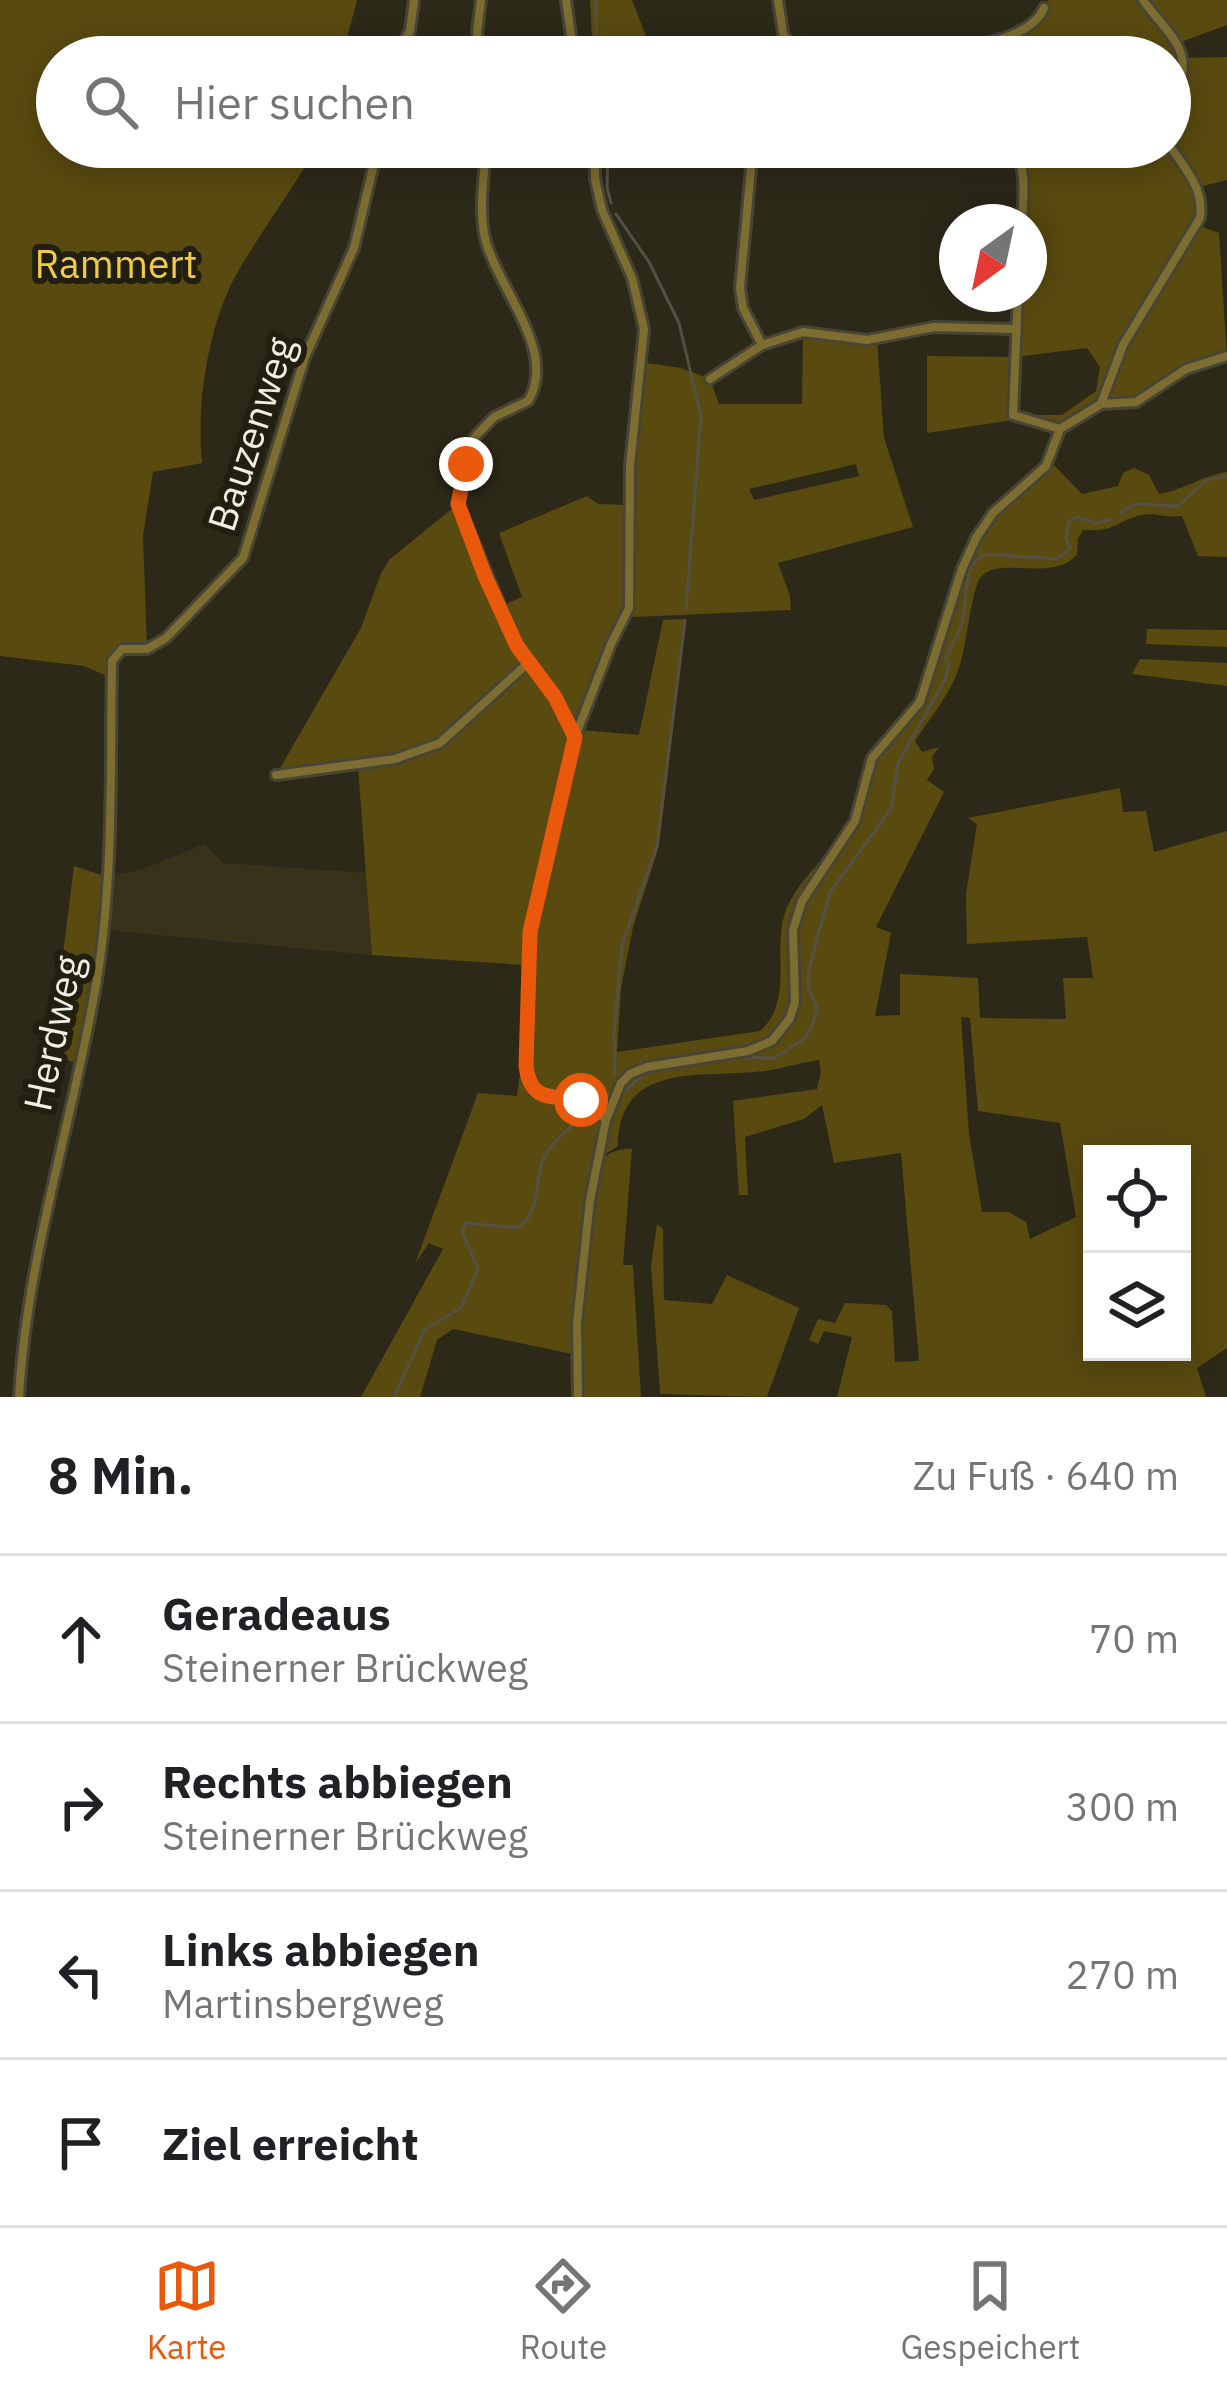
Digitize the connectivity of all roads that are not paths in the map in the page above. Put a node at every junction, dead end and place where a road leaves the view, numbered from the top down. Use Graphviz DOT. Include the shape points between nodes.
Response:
graph roads {
  1 [pos="414,0"];
  2 [pos="481,0"];
  3 [pos="566,0"];
  4 [pos="778,0"];
  5 [pos="1143,0"];
  6 [pos="1044,8"];
  7 [pos="407,36"];
  8 [pos="477,36"];
  9 [pos="571,36"];
  10 [pos="784,36"];
  11 [pos="1006,36"];
  12 [pos="1174,36"];
  13 [pos="373,168"];
  14 [pos="485,168"];
  15 [pos="595,168"];
  16 [pos="751,168"];
  17 [pos="1021,168"];
  18 [pos="1185,168"];
  19 [pos="1022,204"];
  20 [pos="1017,312"];
  21 [pos="1016,329"];
  22 [pos="762,345"];
  23 [pos="1227,356"];
  24 [pos="710,380"];
  25 [pos="1101,404"];
  26 [pos="1060,429"];
  27 [pos="529,664"];
  28 [pos="112,678"];
  29 [pos="575,737"];
  30 [pos="276,775"];
  31 [pos="603,1117"];
  32 [pos="19,1397"];
  33 [pos="578,1397"];
  1 -- 7 [label="street"];
  2 -- 8 [label="street"];
  3 -- 9 [label="street"];
  4 -- 10 [label="street"];
  5 -- 12 [label="street"];
  6 -- 11 [label="street"];
  13 -- 28 [label="street, Bauzenweg" via="354,248 305,357 243,558 166,638 115,653"];
  14 -- 27 [label="street" via="485,239 538,379 528,401 494,416 475,437 458,504"];
  15 -- 29 [label="street" via="644,329 630,466 629,608"];
  16 -- 22 [label="street" via="740,288"];
  17 -- 19 [label="street"];
  18 -- 25 [label="street" via="1198,187 1200,218 1123,345"];
  20 -- 21 [label="street"];
  21 -- 22 [label="street" via="934,327 867,340 803,332"];
  21 -- 26 [label="street" via="1013,415"];
  22 -- 24 [label="street"];
  23 -- 25 [label="street" via="1186,369 1136,402"];
  25 -- 26 [label="street"];
  26 -- 31 [label="street" via="1046,466 976,538 920,702 872,758 854,820 802,902 793,930 790,1018 772,1041 748,1052 630,1074"];
  27 -- 29 [label="street"];
  27 -- 30 [label="street" via="440,743 395,759"];
  28 -- 32 [label="street, Herdweg" via="104,927 37,1246"];
  29 -- 31 [label="street" via="530,932 526,1066 538,1094 588,1104"];
  31 -- 33 [label="street" via="577,1323"];
}
